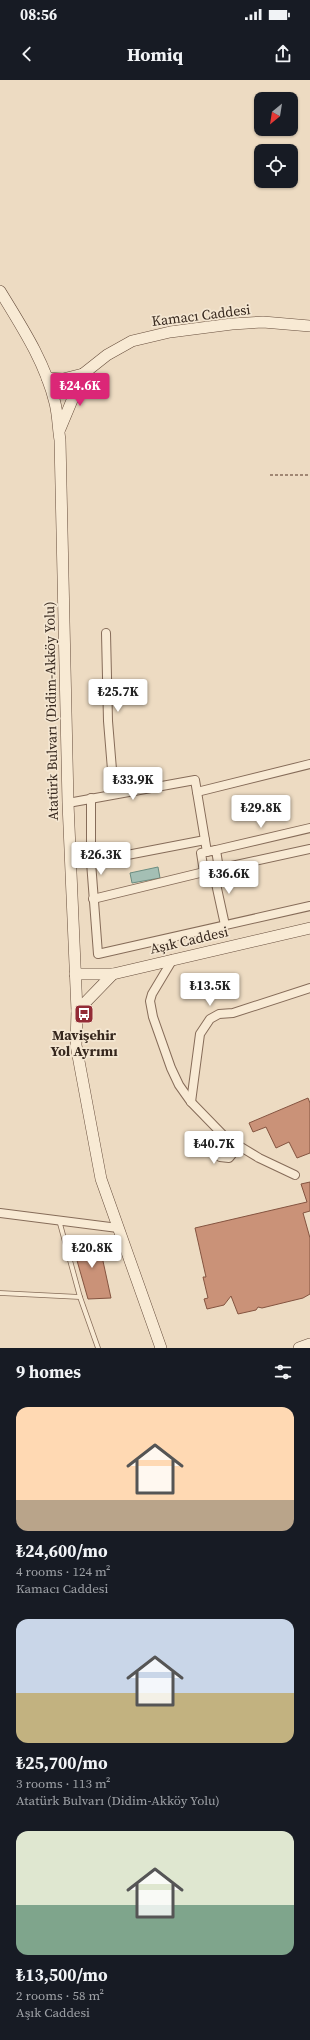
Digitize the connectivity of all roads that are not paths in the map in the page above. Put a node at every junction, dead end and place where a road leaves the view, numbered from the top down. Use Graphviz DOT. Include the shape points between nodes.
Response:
graph roads {
  1 [pos="0,291"];
  2 [pos="310,326"];
  3 [pos="83,374"];
  4 [pos="47,378"];
  5 [pos="59,431"];
  6 [pos="106,633"];
  7 [pos="310,764"];
  8 [pos="197,792"];
  9 [pos="114,794"];
  10 [pos="91,798"];
  11 [pos="68,803"];
  12 [pos="310,828"];
  13 [pos="205,840"];
  14 [pos="310,849"];
  15 [pos="211,851"];
  16 [pos="91,862"];
  17 [pos="216,869"];
  18 [pos="204,872"];
  19 [pos="93,899"];
  20 [pos="310,906"];
  21 [pos="225,925"];
  22 [pos="310,928"];
  23 [pos="174,959"];
  24 [pos="75,974"];
  25 [pos="113,974"];
  26 [pos="310,988"];
  27 [pos="77,1010"];
  28 [pos="191,1102"];
  29 [pos="222,1135"];
  30 [pos="239,1146"];
  31 [pos="295,1175"];
  32 [pos="0,1213"];
  33 [pos="59,1220"];
  34 [pos="118,1228"];
  35 [pos="0,1293"];
  36 [pos="80,1297"];
  37 [pos="310,1344"];
  38 [pos="98,1348"];
  39 [pos="161,1348"];
  40 [pos="299,1348"];
  1 -- 4 [label="main road, Atatürk Bulvarı (Didim-Akköy Yolu)" via="29,338"];
  2 -- 3 [label="main road, Kamacı Caddesi" via="263,322 147,336 107,355"];
  3 -- 4 [label="main road, Kamacı Caddesi" via="63,379"];
  3 -- 5 [label="main road, Kamacı Caddesi"];
  4 -- 5 [label="main road, Atatürk Bulvarı (Didim-Akköy Yolu)" via="55,404"];
  5 -- 11 [label="main road, Atatürk Bulvarı (Didim-Akköy Yolu)"];
  6 -- 9 [label="street" via="108,721"];
  7 -- 8 [label="street"];
  8 -- 9 [label="street" via="195,780"];
  8 -- 13 [label="street"];
  9 -- 10 [label="street"];
  10 -- 11 [label="street"];
  10 -- 16 [label="street"];
  11 -- 24 [label="main road, Atatürk Bulvarı (Didim-Akköy Yolu)"];
  12 -- 15 [label="street"];
  13 -- 15 [label="street"];
  13 -- 16 [label="street"];
  14 -- 17 [label="street"];
  15 -- 17 [label="street"];
  15 -- 18 [label="street" via="201,853"];
  16 -- 19 [label="street"];
  17 -- 18 [label="street"];
  17 -- 21 [label="street"];
  18 -- 19 [label="street"];
  19 -- 21 [label="street" via="98,954"];
  20 -- 21 [label="street"];
  22 -- 23 [label="main road, Aşık Caddesi"];
  23 -- 25 [label="main road, Aşık Caddesi"];
  23 -- 28 [label="street" via="150,1001 171,1068"];
  24 -- 25 [label="main road, Aşık Caddesi"];
  24 -- 27 [label="main road, Atatürk Bulvarı (Didim-Akköy Yolu)"];
  25 -- 27 [label="main road"];
  26 -- 28 [label="street" via="233,1013 219,1014 210,1019 200,1034"];
  27 -- 34 [label="main road, Atatürk Bulvarı (Didim-Akköy Yolu)" via="76,1045 101,1179"];
  28 -- 29 [label="street"];
  29 -- 30 [label="street"];
  29 -- 30 [label="street" via="215,1146 220,1158 229,1158"];
  30 -- 31 [label="street"];
  32 -- 33 [label="street"];
  33 -- 34 [label="street"];
  33 -- 36 [label="lane"];
  34 -- 39 [label="main road, Atatürk Bulvarı (Didim-Akköy Yolu)"];
  35 -- 36 [label="lane"];
  36 -- 38 [label="lane"];
  37 -- 40 [label="main road"];
}
